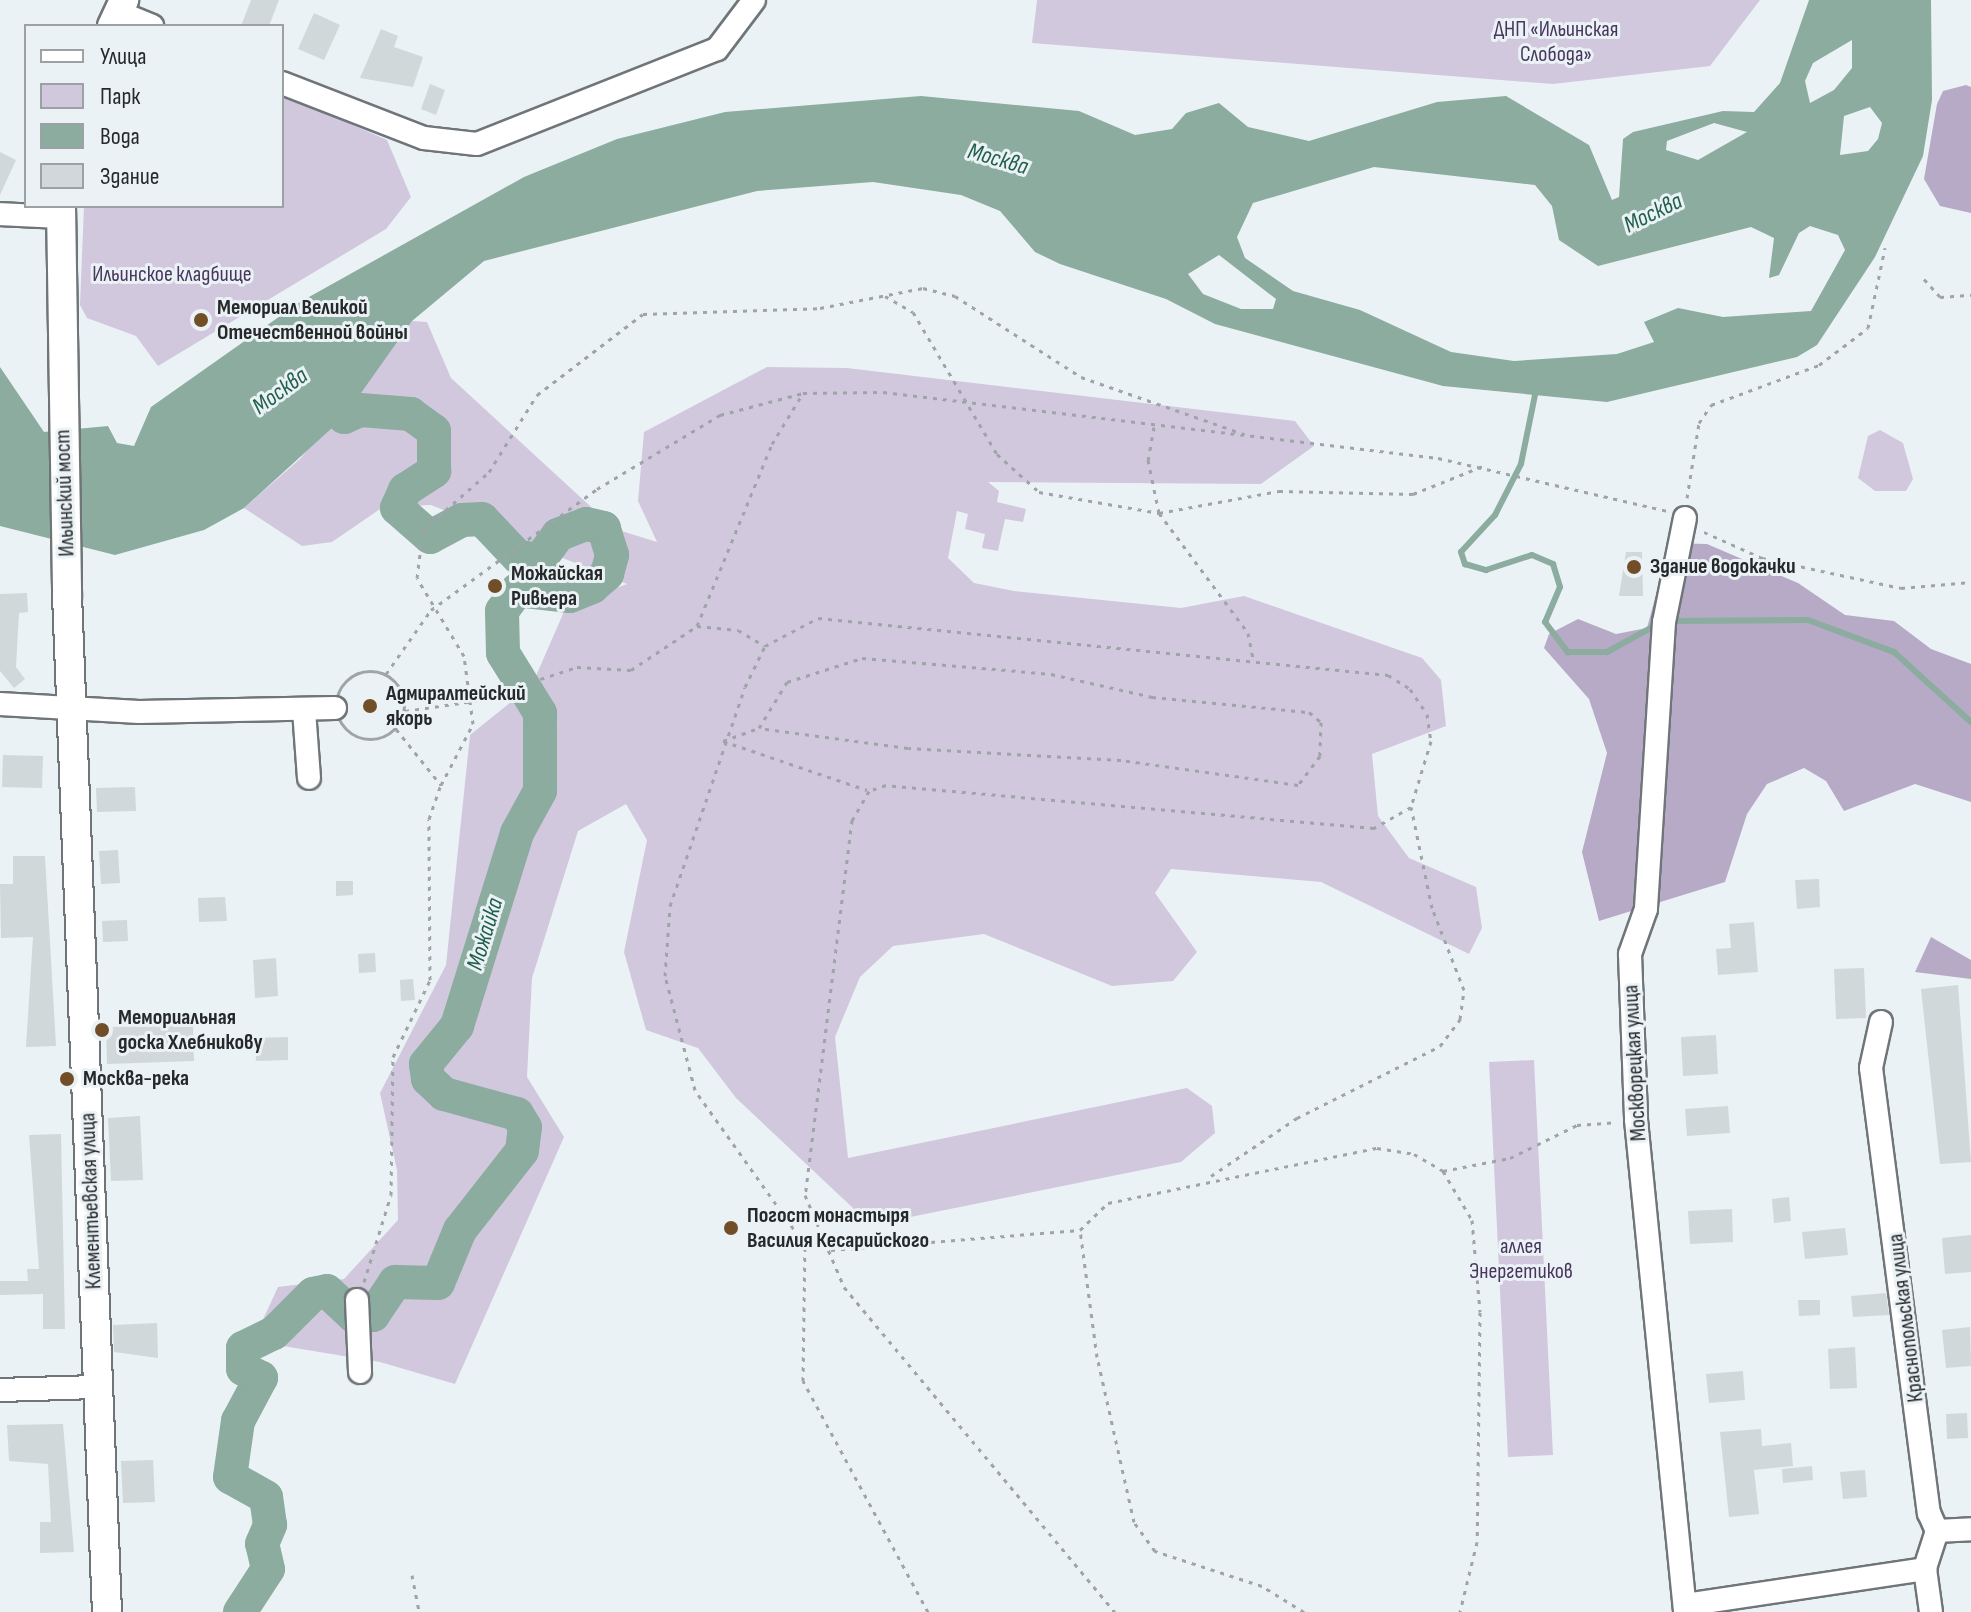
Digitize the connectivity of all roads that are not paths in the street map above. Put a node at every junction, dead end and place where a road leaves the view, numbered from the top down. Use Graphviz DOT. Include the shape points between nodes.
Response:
graph roads {
  1 [pos="754,0"];
  2 [pos="118,13"];
  3 [pos="147,24"];
  4 [pos="284,84"];
  5 [pos="61,211"];
  6 [pos="0,214"];
  7 [pos="1685,518"];
  8 [pos="69,647"];
  9 [pos="0,704"];
  10 [pos="335,708"];
  11 [pos="71,709"];
  12 [pos="304,710"];
  13 [pos="309,778"];
  14 [pos="1881,1022"];
  15 [pos="357,1300"];
  16 [pos="360,1372"];
  17 [pos="98,1387"];
  18 [pos="0,1390"];
  19 [pos="1971,1529"];
  20 [pos="1937,1531"];
  21 [pos="1925,1569"];
  22 [pos="1685,1609"];
  23 [pos="107,1612"];
  24 [pos="1931,1612"];
  1 -- 4 [label="street" via="717,49 477,144 424,138"];
  2 -- 3 [label="street"];
  5 -- 6 [label="street"];
  5 -- 8 [label="main road, Ильинский мост"];
  7 -- 22 [label="street, Москворецкая улица" via="1664,622 1646,909 1630,954 1636,1120"];
  8 -- 11 [label="main road, Клементьевская улица"];
  9 -- 11 [label="street"];
  10 -- 12 [label="street"];
  11 -- 12 [label="street"];
  11 -- 17 [label="main road, Клементьевская улица"];
  12 -- 13 [label="street"];
  14 -- 20 [label="street, Краснопольская улица" via="1871,1068 1929,1513"];
  15 -- 16 [label="street"];
  17 -- 18 [label="street"];
  17 -- 23 [label="main road, Клементьевская улица"];
  19 -- 20 [label="street"];
  20 -- 21 [label="street"];
  21 -- 22 [label="street"];
  21 -- 24 [label="street"];
}
